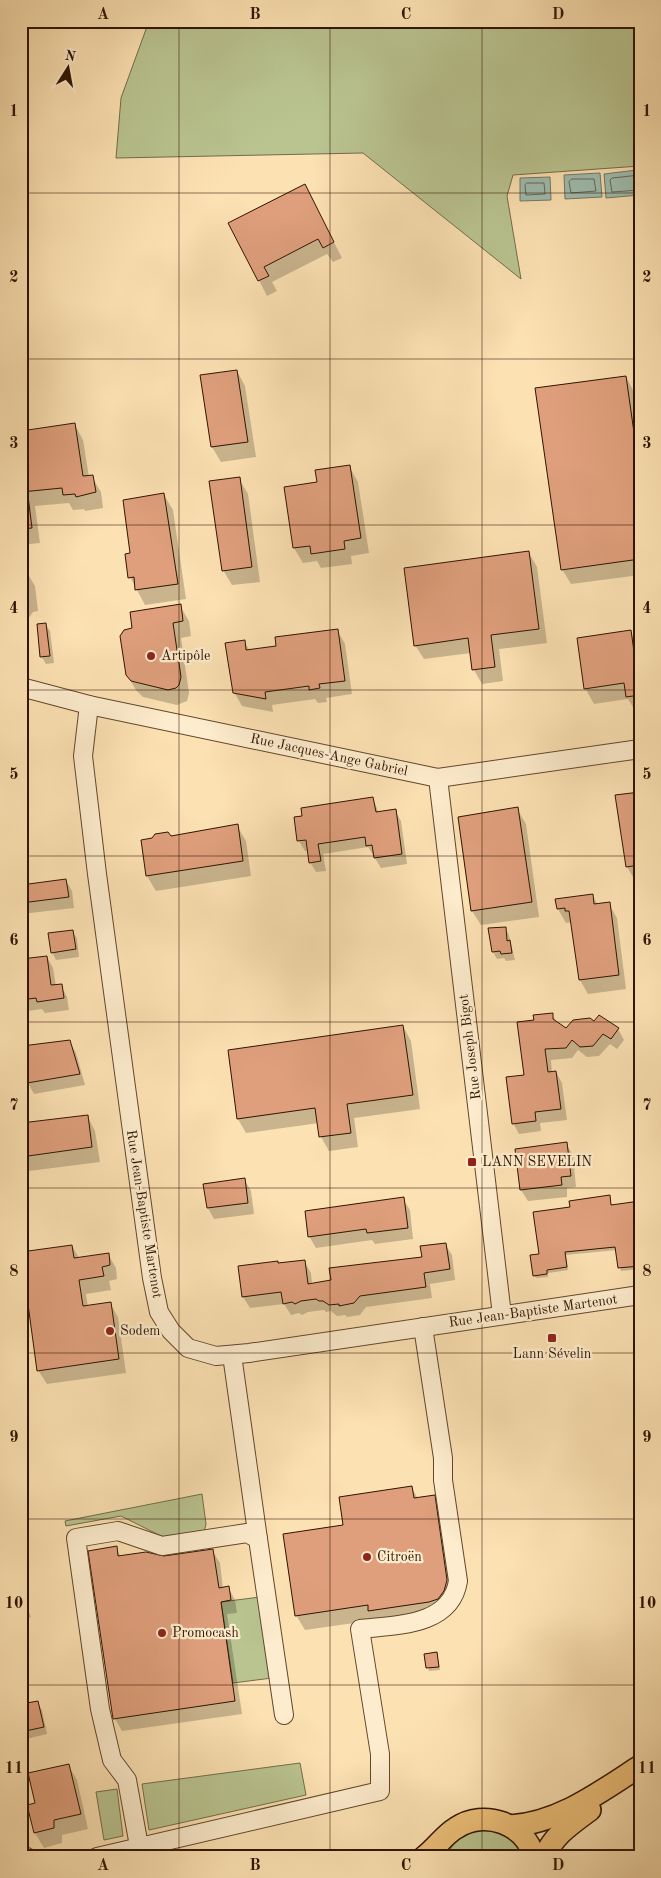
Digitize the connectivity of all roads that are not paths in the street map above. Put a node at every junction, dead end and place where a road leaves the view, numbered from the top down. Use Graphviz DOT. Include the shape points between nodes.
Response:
graph roads {
  1 [pos="21,687"];
  2 [pos="89,705"];
  3 [pos="640,749"];
  4 [pos="438,778"];
  5 [pos="640,1295"];
  6 [pos="502,1315"];
  7 [pos="422,1327"];
  8 [pos="232,1354"];
  9 [pos="258,1539"];
  10 [pos="284,1715"];
  11 [pos="640,1766"];
  12 [pos="640,1776"];
  13 [pos="510,1826"];
  14 [pos="139,1846"];
  15 [pos="438,1850"];
  16 [pos="21,1855"];
  17 [pos="27,1857"];
  18 [pos="97,1857"];
  19 [pos="424,1857"];
  20 [pos="534,1857"];
  21 [pos="544,1857"];
  1 -- 2 [label="street, Rue Jacques-Ange Gabriel"];
  2 -- 4 [label="street, Rue Jacques-Ange Gabriel"];
  2 -- 8 [label="street, Rue Jean-Baptiste Martenot" via="84,756 88,796 128,1107 159,1312 188,1348 216,1356"];
  3 -- 4 [label="street, Rue Jacques-Ange Gabriel"];
  4 -- 6 [label="street, Rue Joseph Bigot"];
  5 -- 6 [label="street, Rue Jean-Baptiste Martenot"];
  6 -- 7 [label="street, Rue Jean-Baptiste Martenot"];
  7 -- 8 [label="street, Rue Jean-Baptiste Martenot"];
  7 -- 14 [label="street" via="458,1580 449,1604 435,1615 409,1623 360,1629 380,1754 380,1791"];
  8 -- 9 [label="street"];
  9 -- 10 [label="street"];
  9 -- 14 [label="street" via="246,1533 162,1546 118,1532 76,1538 100,1709 112,1760 127,1780"];
  11 -- 13 [label="main road" via="580,1804 540,1821"];
  12 -- 21 [label="main road" via="563,1829"];
  13 -- 15 [label="main road" via="492,1820 472,1820 454,1828"];
  13 -- 20 [label="main road" via="527,1842"];
  14 -- 18 [label="street"];
  15 -- 19 [label="main road"];
  16 -- 17 [label="street"];
}
